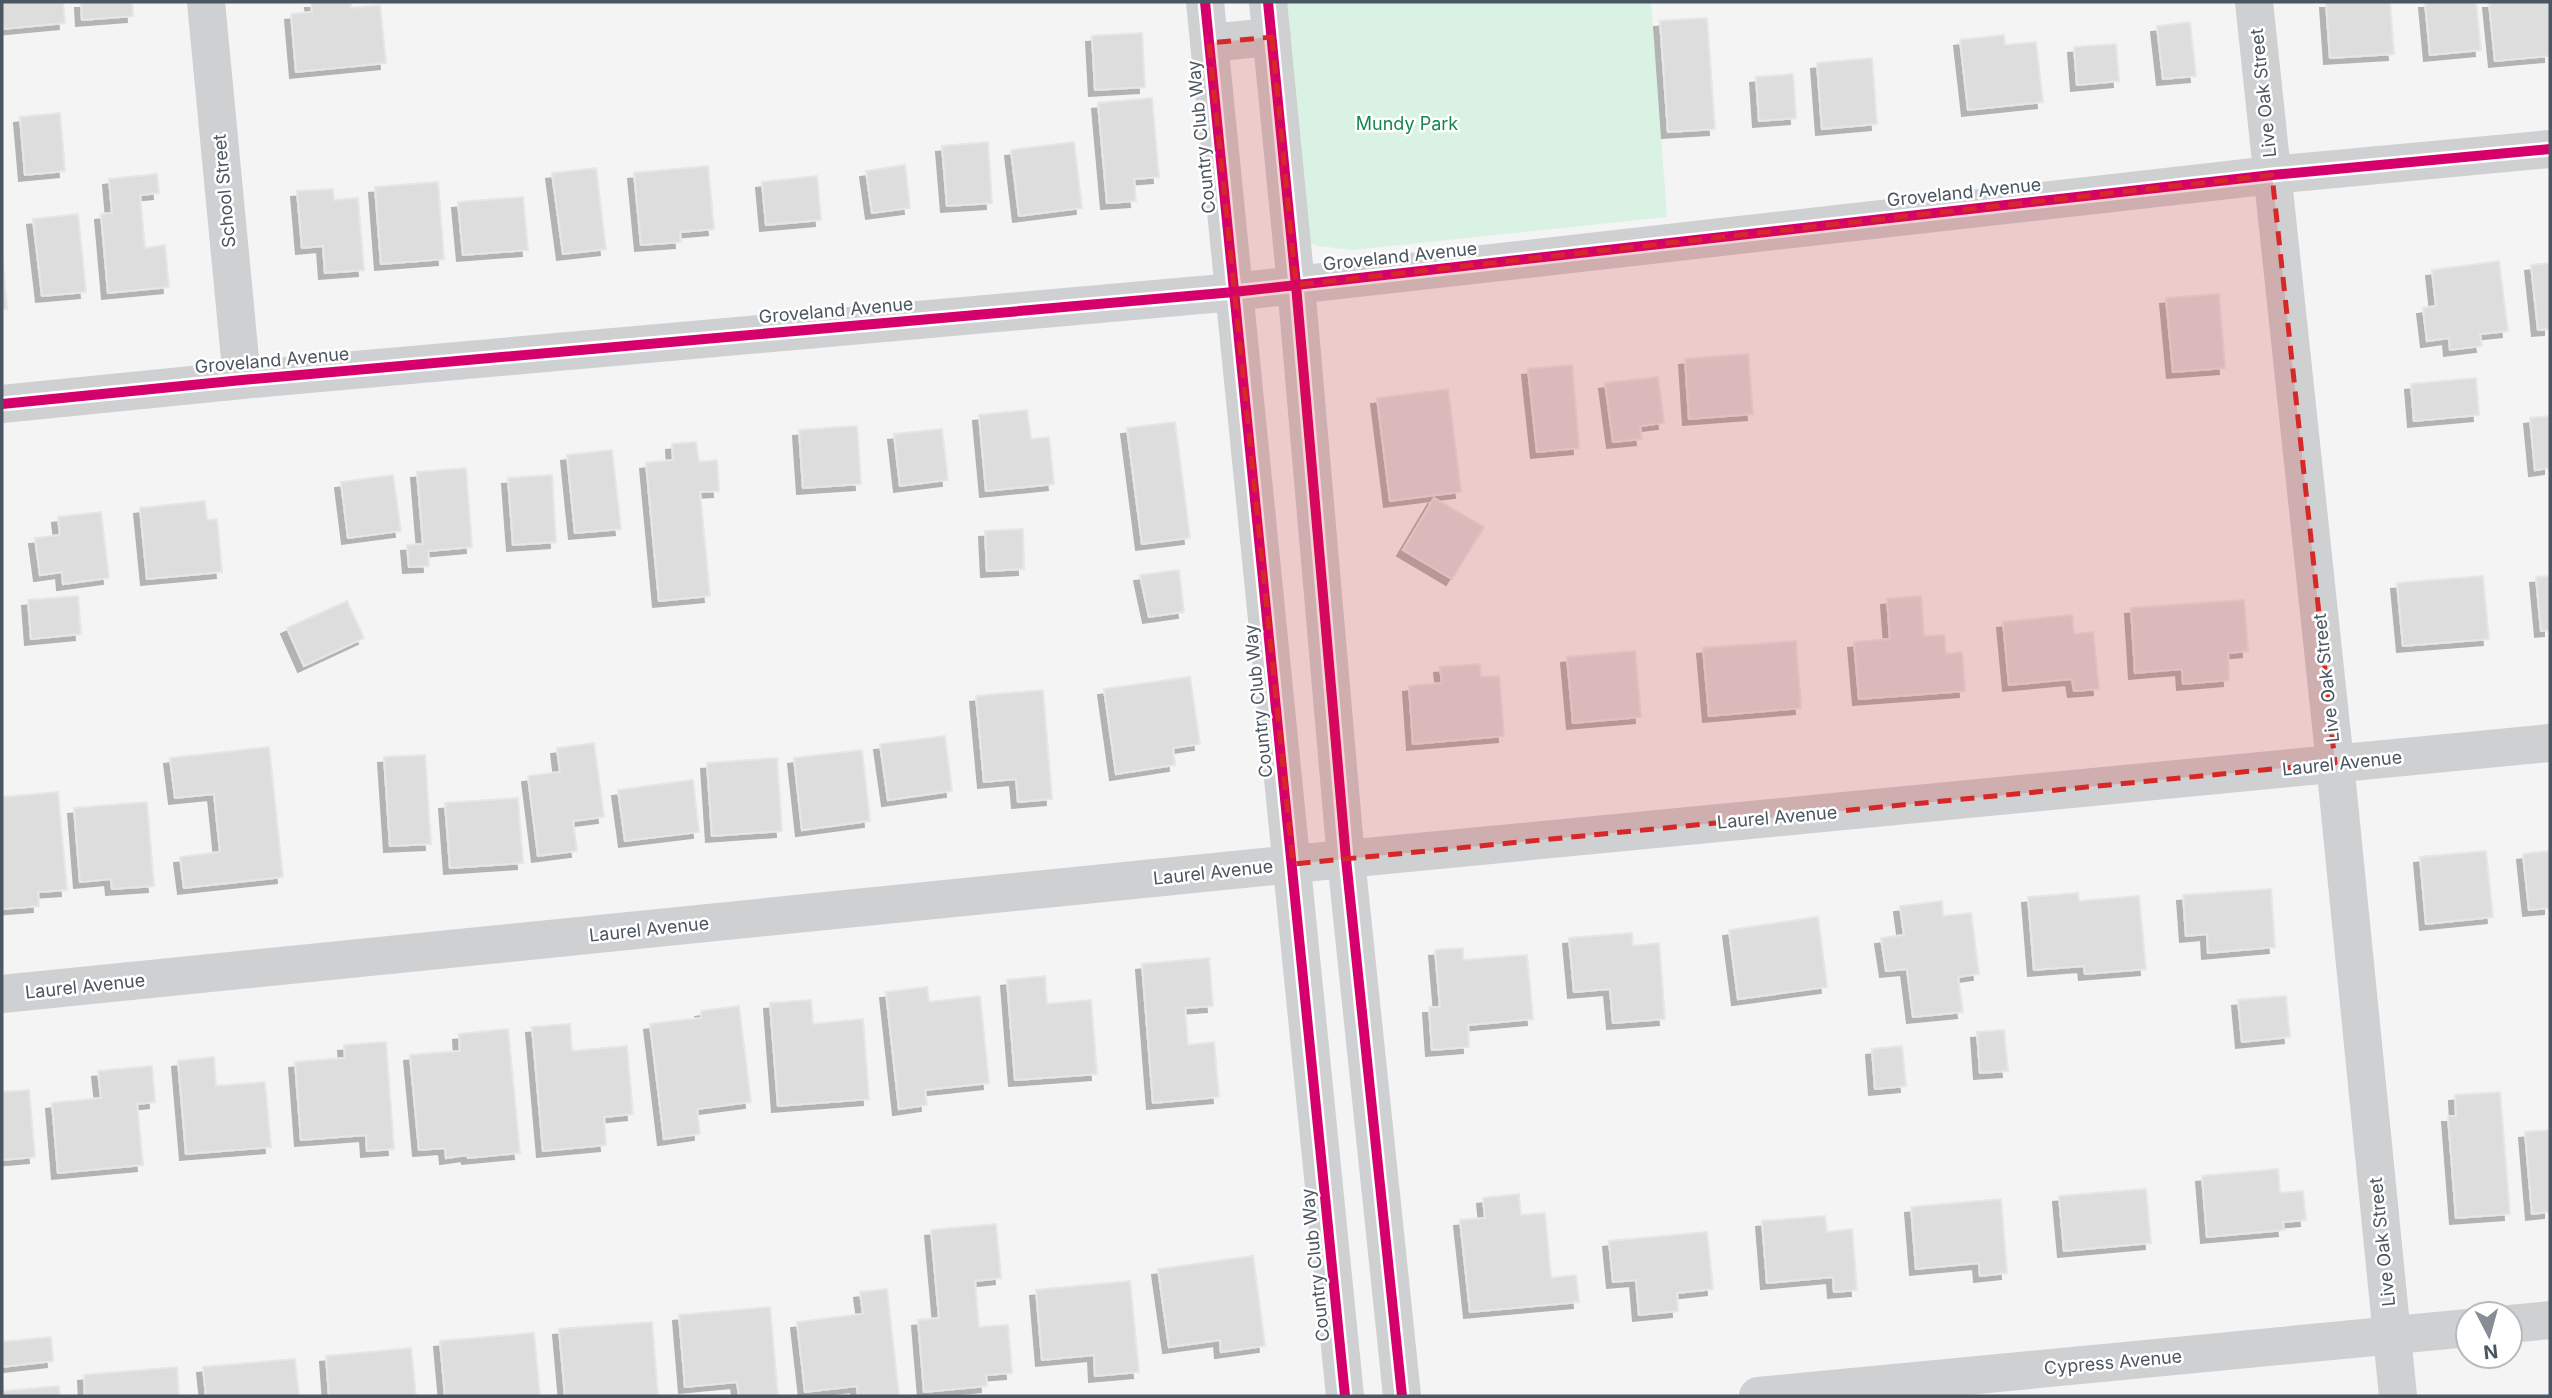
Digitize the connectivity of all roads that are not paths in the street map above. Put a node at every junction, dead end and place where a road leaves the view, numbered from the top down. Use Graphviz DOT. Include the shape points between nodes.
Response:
graph roads {
  1 [pos="206,2"];
  2 [pos="1205,2"];
  3 [pos="2254,2"];
  4 [pos="1270,19"];
  5 [pos="1209,43"];
  6 [pos="2550,149"];
  7 [pos="2272,175"];
  8 [pos="1296,285"];
  9 [pos="1234,292"];
  10 [pos="242,380"];
  11 [pos="2,404"];
  12 [pos="2550,743"];
  13 [pos="2335,764"];
  14 [pos="1346,859"];
  15 [pos="1293,864"];
  16 [pos="2,994"];
  17 [pos="2550,1320"];
  18 [pos="2524,1323"];
  19 [pos="2454,1329"];
  20 [pos="2391,1336"];
  21 [pos="1345,1396"];
  22 [pos="1402,1396"];
  23 [pos="1758,1396"];
  24 [pos="2398,1396"];
  1 -- 10 [label="street, School Street"];
  2 -- 5 [label="street, Country Club Way"];
  3 -- 7 [label="street, Live Oak Street"];
  4 -- 5 [label="street"];
  4 -- 8 [label="street"];
  5 -- 9 [label="street, Country Club Way"];
  6 -- 7 [label="street, Groveland Avenue"];
  7 -- 8 [label="street, Groveland Avenue"];
  7 -- 13 [label="street, Live Oak Street"];
  8 -- 9 [label="street, Groveland Avenue"];
  8 -- 14 [label="street"];
  9 -- 10 [label="street, Groveland Avenue"];
  9 -- 15 [label="street, Country Club Way"];
  10 -- 11 [label="street, Groveland Avenue"];
  12 -- 13 [label="street, Laurel Avenue"];
  13 -- 14 [label="street, Laurel Avenue"];
  13 -- 20 [label="street, Live Oak Street"];
  14 -- 15 [label="street, Laurel Avenue"];
  14 -- 22 [label="street"];
  15 -- 16 [label="street, Laurel Avenue"];
  15 -- 21 [label="street, Country Club Way"];
  17 -- 18 [label="street"];
  19 -- 20 [label="street, Cypress Avenue"];
  20 -- 23 [label="street, Cypress Avenue"];
  20 -- 24 [label="street, Live Oak Street"];
}
